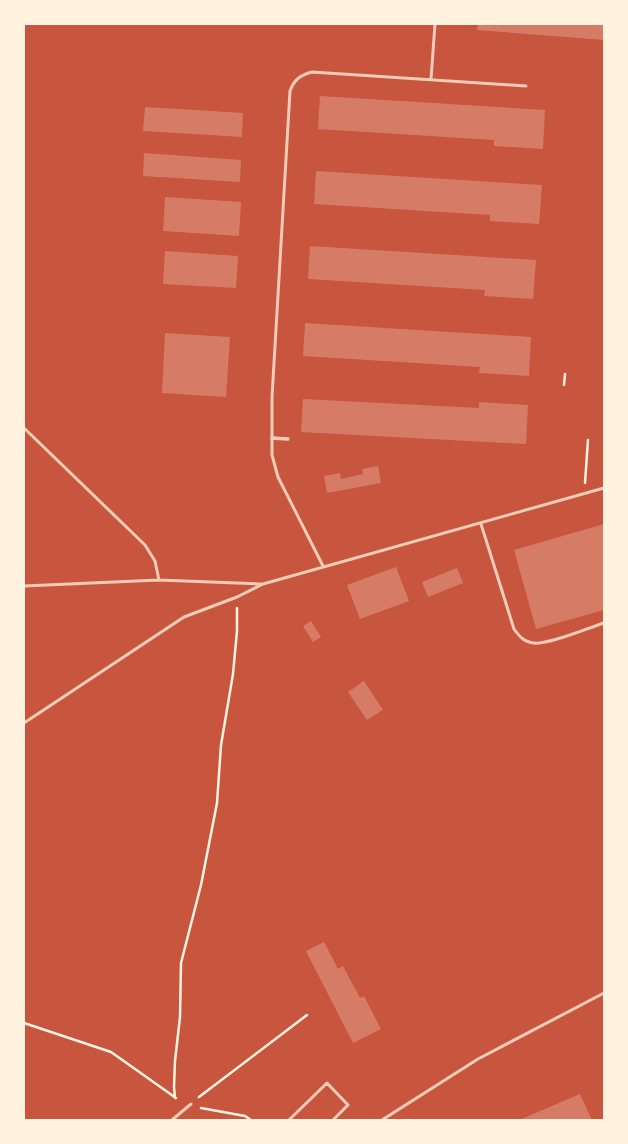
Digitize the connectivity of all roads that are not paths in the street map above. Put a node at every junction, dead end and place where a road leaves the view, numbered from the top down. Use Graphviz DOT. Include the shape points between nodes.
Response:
graph roads {
  1 [pos="435,24"];
  2 [pos="431,79"];
  3 [pos="526,86"];
  4 [pos="24,428"];
  5 [pos="272,438"];
  6 [pos="288,439"];
  7 [pos="604,488"];
  8 [pos="481,524"];
  9 [pos="323,566"];
  10 [pos="159,580"];
  11 [pos="263,584"];
  12 [pos="24,586"];
  13 [pos="604,623"];
  14 [pos="24,723"];
  15 [pos="604,993"];
  16 [pos="191,1104"];
  17 [pos="172,1120"];
  18 [pos="289,1120"];
  19 [pos="333,1120"];
  20 [pos="382,1120"];
  1 -- 2 [label="lane"];
  2 -- 3 [label="lane"];
  2 -- 5 [label="lane" via="312,72 304,74 292,84 289,99"];
  4 -- 10 [label="lane" via="145,545 155,561"];
  5 -- 6 [label="street"];
  5 -- 9 [label="lane" via="272,455 278,477"];
  7 -- 8 [label="lane"];
  8 -- 9 [label="lane"];
  8 -- 13 [label="lane" via="518,635 525,640 541,643"];
  9 -- 11 [label="lane"];
  10 -- 11 [label="lane"];
  10 -- 12 [label="lane"];
  11 -- 14 [label="lane" via="184,617"];
  15 -- 20 [label="lane" via="478,1059"];
  16 -- 17 [label="lane"];
  18 -- 19 [label="lane" via="327,1084 348,1105"];
}
